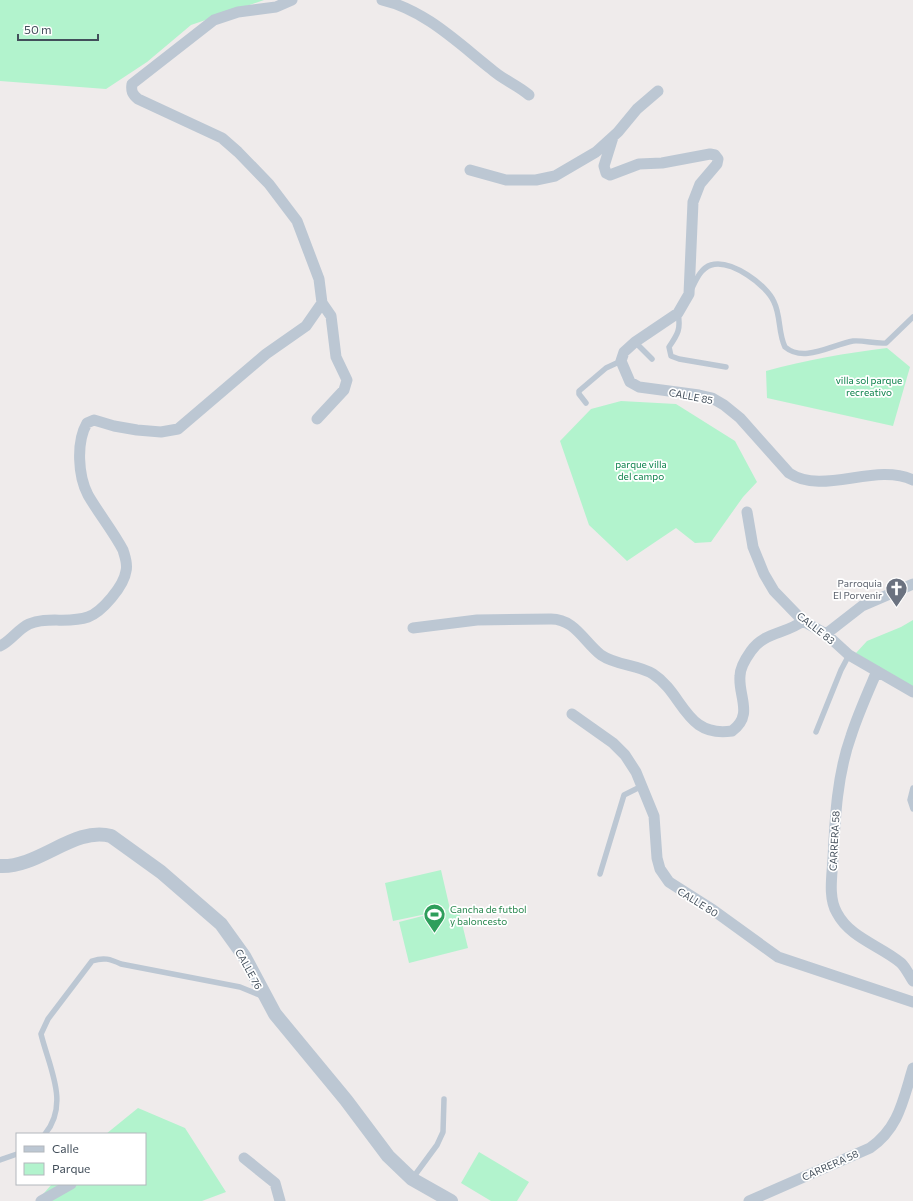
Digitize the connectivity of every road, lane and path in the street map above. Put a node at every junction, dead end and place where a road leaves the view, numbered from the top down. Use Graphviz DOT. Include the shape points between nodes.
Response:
graph roads {
  1 [pos="292,0"];
  2 [pos="382,0"];
  3 [pos="658,91"];
  4 [pos="529,94"];
  5 [pos="613,137"];
  6 [pos="470,170"];
  7 [pos="689,294"];
  8 [pos="322,303"];
  9 [pos="678,314"];
  10 [pos="913,318"];
  11 [pos="635,342"];
  12 [pos="652,359"];
  13 [pos="621,361"];
  14 [pos="726,367"];
  15 [pos="586,403"];
  16 [pos="317,419"];
  17 [pos="913,480"];
  18 [pos="747,512"];
  19 [pos="913,584"];
  20 [pos="803,620"];
  21 [pos="413,628"];
  22 [pos="826,634"];
  23 [pos="0,646"];
  24 [pos="849,655"];
  25 [pos="877,671"];
  26 [pos="913,692"];
  27 [pos="572,714"];
  28 [pos="816,732"];
  29 [pos="642,786"];
  30 [pos="913,788"];
  31 [pos="913,809"];
  32 [pos="0,866"];
  33 [pos="600,874"];
  34 [pos="913,980"];
  35 [pos="264,997"];
  36 [pos="913,1002"];
  37 [pos="913,1068"];
  38 [pos="444,1099"];
  39 [pos="46,1133"];
  40 [pos="16,1154"];
  41 [pos="244,1158"];
  42 [pos="0,1160"];
  43 [pos="412,1179"];
  44 [pos="69,1185"];
  45 [pos="440,1198"];
  46 [pos="41,1201"];
  47 [pos="280,1201"];
  48 [pos="451,1201"];
  49 [pos="749,1201"];
  1 -- 8 [label="street" via="276,7 238,12 214,20 132,84 131,89 132,94 138,99 222,138 269,184 297,221 319,279"];
  2 -- 4 [label="street" via="396,4 426,20 500,76 516,83"];
  3 -- 5 [label="street" via="637,109"];
  5 -- 6 [label="street" via="596,152 555,176 543,179 506,180"];
  5 -- 7 [label="street" via="604,166 606,173 610,175 639,164 662,163 710,154 718,159 717,164 700,184 693,202"];
  7 -- 9 [label="street"];
  7 -- 10 [label="lane" via="698,276 710,265 735,268 760,283 770,294 777,311 785,347 790,352 799,353 823,351 852,341 886,343"];
  8 -- 16 [label="street" via="331,316 336,357 347,380 344,390"];
  8 -- 23 [label="street" via="306,326 266,354 210,400 185,425 161,432 114,426 94,420 87,423 80,440 84,483 88,494 123,550 126,571 122,582 106,604 88,617 28,624"];
  9 -- 11 [label="street"];
  9 -- 14 [label="lane" via="679,332 669,347 671,356"];
  11 -- 12 [label="lane"];
  11 -- 13 [label="street" via="624,352"];
  13 -- 15 [label="lane" via="606,368 579,390 578,394"];
  13 -- 17 [label="street, CALLE 85" via="630,382 639,387 712,398 724,405 740,418 796,478 820,481 886,474 900,475"];
  18 -- 20 [label="street, CALLE 83" via="753,547 764,574 774,591"];
  19 -- 22 [label="street" via="862,606"];
  20 -- 21 [label="street" via="792,628 768,636 750,652 740,676 744,699 741,720 732,731 723,732 714,732 696,723 686,714 672,691 660,679 639,667 608,660 586,642 573,626 562,620 477,620"];
  20 -- 22 [label="street, CALLE 83"];
  22 -- 24 [label="street, CALLE 83"];
  24 -- 25 [label="street, CALLE 83"];
  24 -- 28 [label="lane"];
  25 -- 26 [label="street, CALLE 83"];
  25 -- 34 [label="street, CARRERA 58" via="850,736 843,764 835,807 831,886 834,905 842,921 851,931 901,963"];
  27 -- 29 [label="street, CALLE 80" via="613,743 625,755"];
  29 -- 33 [label="lane" via="624,795"];
  29 -- 36 [label="street, CALLE 80" via="654,816 657,858 668,882 713,910 778,957"];
  30 -- 31 [label="lane" via="910,800"];
  32 -- 35 [label="street, CALLE 76" via="29,861 93,834 111,836 162,872 221,924 244,956"];
  35 -- 39 [label="lane" via="240,987 121,964 109,958 92,961 48,1020 41,1034 57,1089 54,1124"];
  35 -- 43 [label="street, CALLE 76" via="388,1156"];
  37 -- 49 [label="street, CARRERA 58" via="892,1127 886,1136 870,1148"];
  38 -- 43 [label="lane" via="443,1132 437,1146"];
  40 -- 42 [label="lane"];
  41 -- 47 [label="street" via="275,1184"];
  43 -- 45 [label="street, CALLE 76"];
  44 -- 46 [label="street"];
  45 -- 48 [label="street, CALLE 76"];
}
